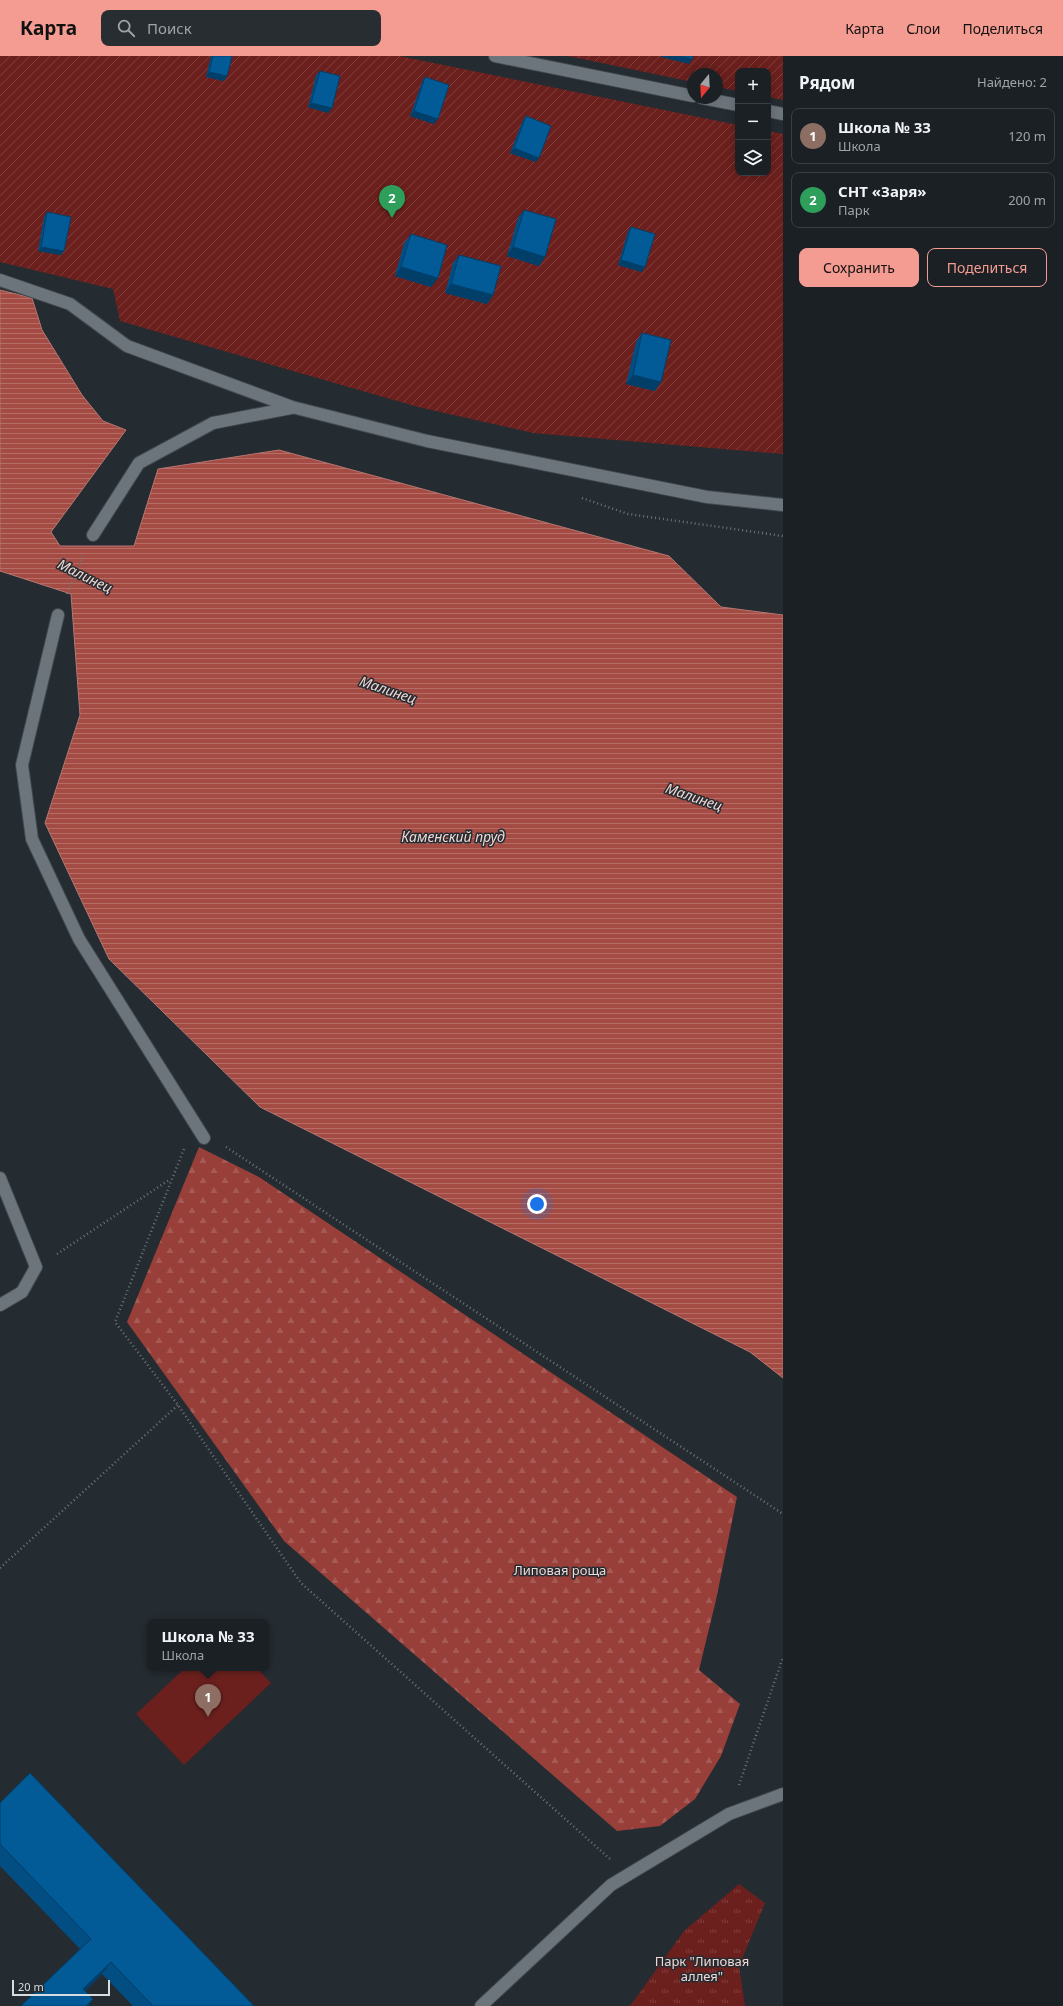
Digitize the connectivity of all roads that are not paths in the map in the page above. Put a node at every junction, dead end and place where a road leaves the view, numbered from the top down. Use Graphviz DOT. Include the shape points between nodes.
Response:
graph roads {
  1 [pos="495,56"];
  2 [pos="687,95"];
  3 [pos="723,102"];
  4 [pos="735,104"];
  5 [pos="771,112"];
  6 [pos="783,114"];
  7 [pos="0,280"];
  8 [pos="292,407"];
  9 [pos="783,505"];
  10 [pos="93,535"];
  11 [pos="58,615"];
  12 [pos="204,1138"];
  13 [pos="0,1178"];
  14 [pos="0,1305"];
  15 [pos="783,1794"];
  16 [pos="481,2006"];
  1 -- 2 [label="street"];
  3 -- 4 [label="street"];
  5 -- 6 [label="street"];
  7 -- 8 [label="street" via="70,304 127,346"];
  8 -- 9 [label="street" via="427,441 676,491"];
  8 -- 10 [label="street" via="213,423 139,463"];
  11 -- 12 [label="street" via="22,765 32,839 79,939"];
  13 -- 14 [label="street" via="36,1267 22,1292"];
  15 -- 16 [label="street" via="729,1814 627,1874"];
}
